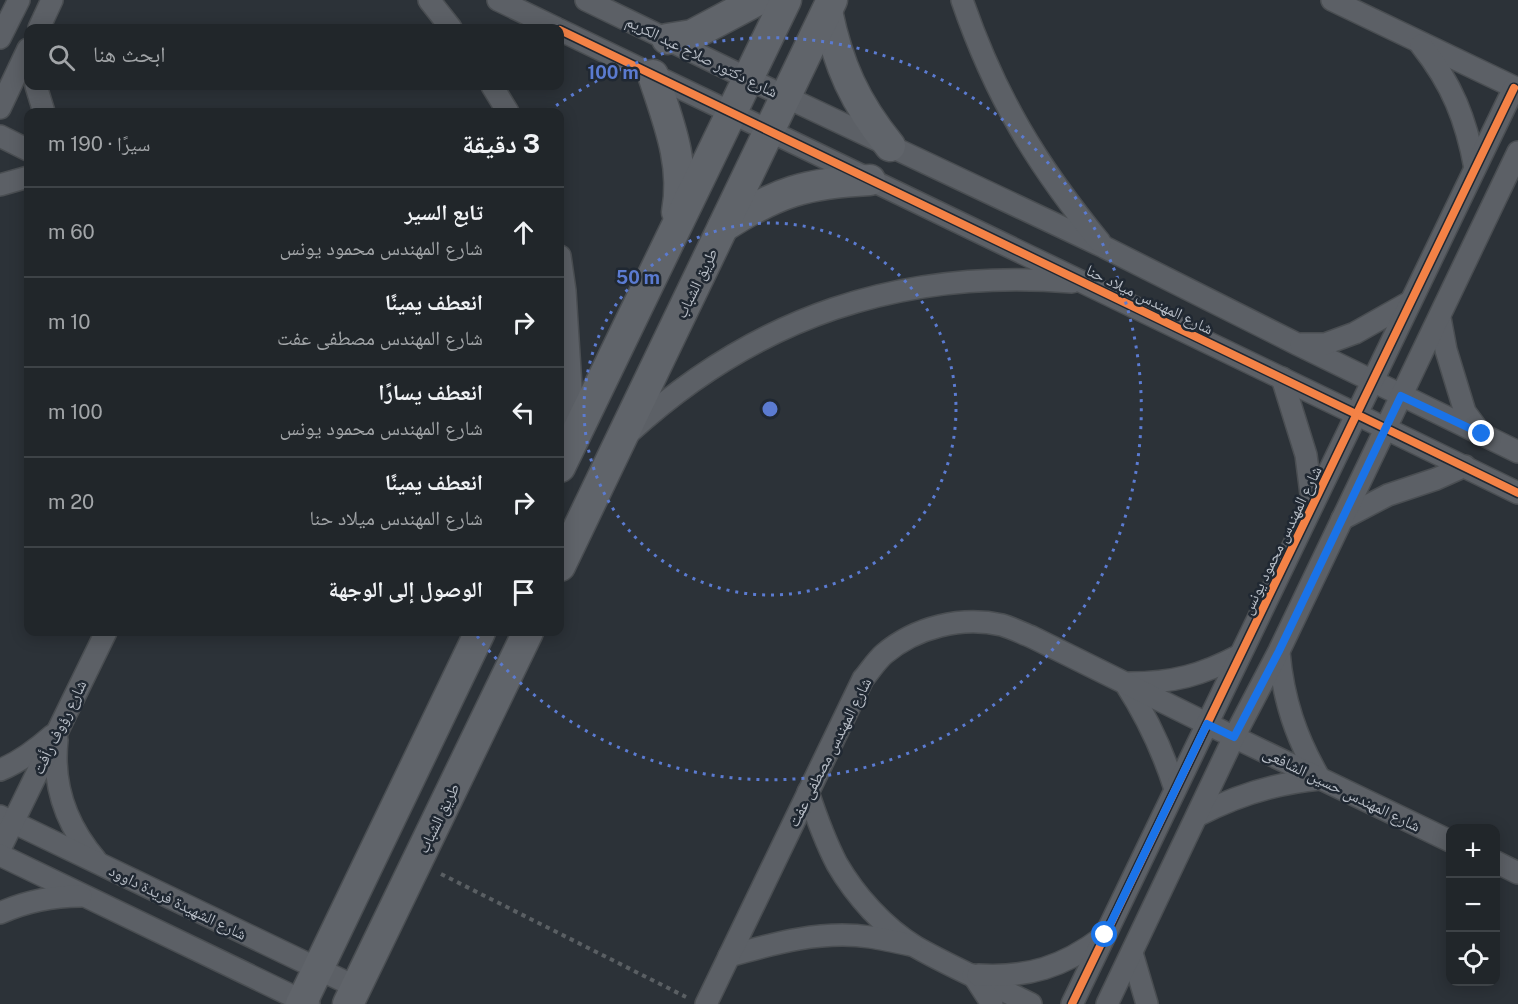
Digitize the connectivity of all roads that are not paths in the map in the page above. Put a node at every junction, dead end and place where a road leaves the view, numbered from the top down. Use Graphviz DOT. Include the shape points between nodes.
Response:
graph roads {
  1 [pos="19,0"];
  2 [pos="52,0"];
  3 [pos="429,0"];
  4 [pos="498,0"];
  5 [pos="586,0"];
  6 [pos="759,0"];
  7 [pos="786,0"];
  8 [pos="962,0"];
  9 [pos="1332,0"];
  10 [pos="830,6"];
  11 [pos="41,24"];
  12 [pos="448,24"];
  13 [pos="548,24"];
  14 [pos="2,32"];
  15 [pos="564,32"];
  16 [pos="667,39"];
  17 [pos="1418,42"];
  18 [pos="24,57"];
  19 [pos="653,75"];
  20 [pos="749,79"];
  21 [pos="1516,88"];
  22 [pos="37,90"];
  23 [pos="494,90"];
  24 [pos="786,97"];
  25 [pos="0,108"];
  26 [pos="43,108"];
  27 [pos="506,108"];
  28 [pos="733,113"];
  29 [pos="770,131"];
  30 [pos="0,136"];
  31 [pos="890,146"];
  32 [pos="24,148"];
  33 [pos="1518,152"];
  34 [pos="1475,168"];
  35 [pos="24,178"];
  36 [pos="870,180"];
  37 [pos="1510,180"];
  38 [pos="0,185"];
  39 [pos="723,227"];
  40 [pos="674,231"];
  41 [pos="1104,247"];
  42 [pos="564,279"];
  43 [pos="1086,283"];
  44 [pos="1411,302"];
  45 [pos="1440,318"];
  46 [pos="1297,344"];
  47 [pos="1282,378"];
  48 [pos="1372,381"];
  49 [pos="1401,396"];
  50 [pos="1356,414"];
  51 [pos="1385,428"];
  52 [pos="1482,434"];
  53 [pos="574,438"];
  54 [pos="620,440"];
  55 [pos="1518,452"];
  56 [pos="564,459"];
  57 [pos="1465,466"];
  58 [pos="1518,493"];
  59 [pos="1312,503"];
  60 [pos="1342,519"];
  61 [pos="564,558"];
  62 [pos="104,636"];
  63 [pos="478,636"];
  64 [pos="526,636"];
  65 [pos="1279,651"];
  66 [pos="1240,655"];
  67 [pos="1125,683"];
  68 [pos="1207,724"];
  69 [pos="58,730"];
  70 [pos="1234,737"];
  71 [pos="0,770"];
  72 [pos="1320,779"];
  73 [pos="1175,789"];
  74 [pos="808,792"];
  75 [pos="1197,816"];
  76 [pos="6,820"];
  77 [pos="1446,839"];
  78 [pos="0,849"];
  79 [pos="0,855"];
  80 [pos="1500,864"];
  81 [pos="100,865"];
  82 [pos="1518,873"];
  83 [pos="83,896"];
  84 [pos="0,913"];
  85 [pos="1105,935"];
  86 [pos="914,946"];
  87 [pos="1132,953"];
  88 [pos="729,956"];
  89 [pos="318,970"];
  90 [pos="973,975"];
  91 [pos="352,996"];
  92 [pos="698,1001"];
  93 [pos="304,1003"];
  94 [pos="992,1004"];
  95 [pos="1031,1004"];
  96 [pos="1072,1004"];
  97 [pos="1107,1004"];
  98 [pos="1147,1004"];
  1 -- 14 [label="street"];
  2 -- 11 [label="street"];
  3 -- 12 [label="street"];
  4 -- 13 [label="street"];
  5 -- 16 [label="street, شارع دكتور صلاح عبد الكريم"];
  6 -- 16 [label="main road" via="692,34"];
  7 -- 20 [label="main road"];
  8 -- 41 [label="street" via="1001,98 1065,200"];
  9 -- 17 [label="street"];
  10 -- 24 [label="main road, طريق الشباب"];
  10 -- 31 [label="main road" via="833,41 846,79"];
  15 -- 19 [label="street"];
  16 -- 20 [label="street, شارع دكتور صلاح عبد الكريم"];
  17 -- 21 [label="street"];
  17 -- 34 [label="street" via="1455,97"];
  18 -- 25 [label="street"];
  19 -- 28 [label="street"];
  19 -- 40 [label="main road" via="680,169"];
  20 -- 24 [label="street, شارع دكتور صلاح عبد الكريم"];
  20 -- 28 [label="main road"];
  21 -- 34 [label="street, شارع المهندس محمود يونس"];
  22 -- 26 [label="street"];
  23 -- 27 [label="street"];
  24 -- 29 [label="main road, طريق الشباب"];
  24 -- 31 [label="street, شارع المهندس ميلاد حنا"];
  28 -- 29 [label="street"];
  28 -- 40 [label="main road"];
  29 -- 36 [label="street, شارع المهندس ميلاد حنا"];
  29 -- 39 [label="main road, طريق الشباب"];
  30 -- 32 [label="street"];
  31 -- 41 [label="street, شارع المهندس ميلاد حنا"];
  33 -- 37 [label="street"];
  34 -- 44 [label="street, شارع المهندس محمود يونس"];
  35 -- 38 [label="street"];
  36 -- 39 [label="main road" via="792,190"];
  36 -- 43 [label="street, شارع المهندس ميلاد حنا"];
  37 -- 45 [label="street"];
  39 -- 54 [label="main road, طريق الشباب"];
  40 -- 53 [label="main road"];
  41 -- 46 [label="street, شارع المهندس ميلاد حنا"];
  42 -- 53 [label="street"];
  43 -- 47 [label="street, شارع المهندس ميلاد حنا"];
  43 -- 54 [label="street" via="974,280 862,299 809,317 708,369 662,402"];
  44 -- 46 [label="street" via="1325,344"];
  44 -- 48 [label="street, شارع المهندس محمود يونس"];
  45 -- 49 [label="street"];
  45 -- 52 [label="street" via="1465,412"];
  46 -- 48 [label="street, شارع المهندس ميلاد حنا"];
  47 -- 50 [label="street, شارع المهندس ميلاد حنا"];
  47 -- 59 [label="street" via="1306,455"];
  48 -- 49 [label="street, شارع المهندس ميلاد حنا"];
  48 -- 50 [label="street, شارع المهندس محمود يونس"];
  49 -- 51 [label="street"];
  49 -- 52 [label="street, شارع المهندس ميلاد حنا"];
  50 -- 51 [label="street, شارع المهندس ميلاد حنا"];
  50 -- 59 [label="street, شارع المهندس محمود يونس"];
  51 -- 57 [label="street, شارع المهندس ميلاد حنا"];
  51 -- 60 [label="street"];
  52 -- 55 [label="street, شارع المهندس ميلاد حنا"];
  53 -- 56 [label="main road"];
  54 -- 61 [label="main road, طريق الشباب"];
  57 -- 58 [label="street, شارع المهندس ميلاد حنا"];
  57 -- 60 [label="street" via="1388,495"];
  59 -- 66 [label="street, شارع المهندس محمود يونس"];
  60 -- 65 [label="street"];
  62 -- 69 [label="street, شارع رؤوف رأفت"];
  63 -- 89 [label="main road"];
  64 -- 91 [label="main road, طريق الشباب"];
  65 -- 70 [label="street"];
  65 -- 72 [label="street" via="1287,705"];
  66 -- 67 [label="street" via="1185,679"];
  66 -- 68 [label="street, شارع المهندس محمود يونس"];
  67 -- 68 [label="street, شارع المهندس مصطفى عفت"];
  67 -- 73 [label="street" via="1160,745"];
  67 -- 74 [label="street, شارع المهندس مصطفى عفت" via="1003,626 971,621 940,626 910,637 884,655 863,679"];
  68 -- 70 [label="street, شارع المهندس مصطفى عفت"];
  68 -- 73 [label="street, شارع المهندس محمود يونس"];
  69 -- 71 [label="street" via="36,750"];
  69 -- 76 [label="street, شارع رؤوف رأفت"];
  69 -- 81 [label="street" via="55,760 61,798 81,843"];
  70 -- 72 [label="street, شارع المهندس حسين الشافعى"];
  70 -- 75 [label="street"];
  72 -- 75 [label="street" via="1269,786"];
  72 -- 77 [label="street, شارع المهندس حسين الشافعى"];
  73 -- 85 [label="street, شارع المهندس محمود يونس"];
  74 -- 86 [label="street" via="837,864 884,922"];
  74 -- 88 [label="street, شارع المهندس مصطفى عفت"];
  75 -- 87 [label="street"];
  76 -- 78 [label="street, شارع رؤوف رأفت"];
  76 -- 81 [label="street, شارع الشهيدة فريدة داوود"];
  79 -- 83 [label="street"];
  80 -- 82 [label="street"];
  81 -- 89 [label="street, شارع الشهيدة فريدة داوود"];
  83 -- 84 [label="street" via="55,896"];
  83 -- 93 [label="street"];
  85 -- 90 [label="street" via="1057,965 1030,973"];
  85 -- 96 [label="street, شارع المهندس محمود يونس"];
  86 -- 88 [label="street" via="868,936 822,935 775,942"];
  86 -- 90 [label="street"];
  87 -- 97 [label="street"];
  87 -- 98 [label="street"];
  88 -- 92 [label="street, شارع المهندس مصطفى عفت"];
  89 -- 91 [label="street, شارع الشهيدة فريدة داوود"];
  89 -- 93 [label="main road"];
  90 -- 94 [label="street"];
  90 -- 95 [label="street"];
}
